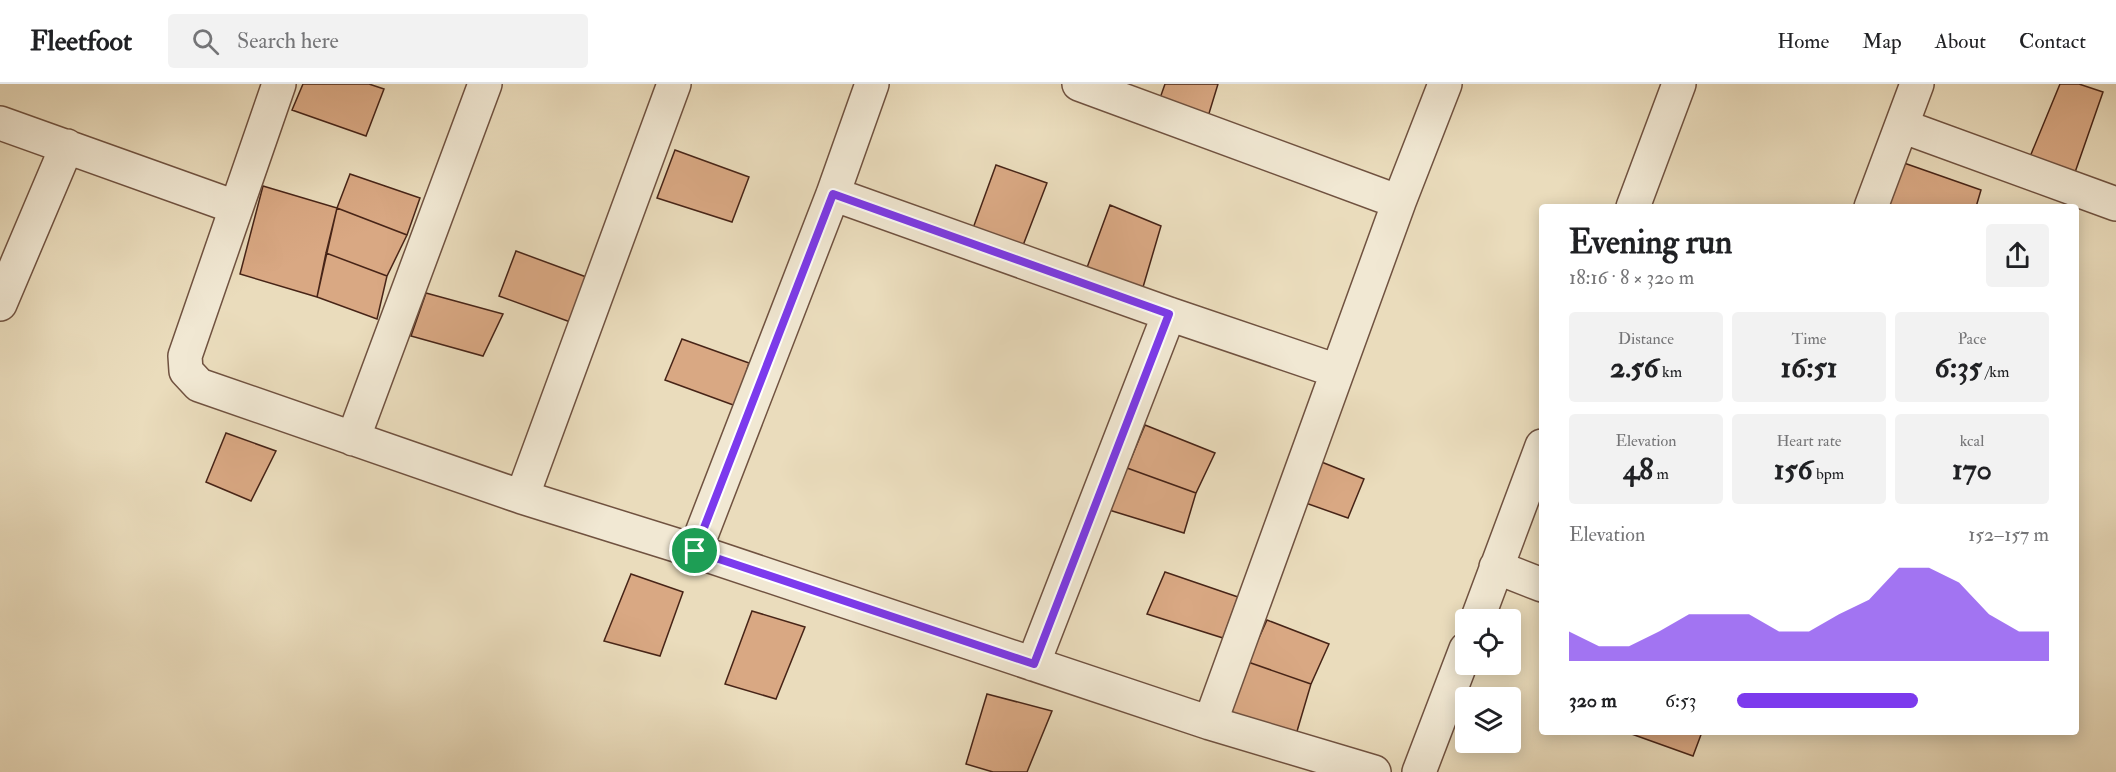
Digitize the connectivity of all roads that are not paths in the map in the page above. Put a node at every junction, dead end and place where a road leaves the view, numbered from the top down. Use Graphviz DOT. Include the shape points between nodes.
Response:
graph roads {
  1 [pos="279,84"];
  2 [pos="485,84"];
  3 [pos="674,84"];
  4 [pos="872,84"];
  5 [pos="1079,84"];
  6 [pos="1445,84"];
  7 [pos="1917,84"];
  8 [pos="1673,86"];
  9 [pos="0,123"];
  10 [pos="1902,126"];
  11 [pos="37,135"];
  12 [pos="67,146"];
  13 [pos="0,147"];
  14 [pos="833,194"];
  15 [pos="2072,199"];
  16 [pos="1399,202"];
  17 [pos="1634,204"];
  18 [pos="1872,204"];
  19 [pos="2116,204"];
  20 [pos="235,207"];
  21 [pos="0,304"];
  22 [pos="1169,314"];
  23 [pos="1337,371"];
  24 [pos="353,439"];
  25 [pos="1539,454"];
  26 [pos="522,497"];
  27 [pos="695,551"];
  28 [pos="1496,567"];
  29 [pos="1539,584"];
  30 [pos="1481,609"];
  31 [pos="1034,664"];
  32 [pos="1456,675"];
  33 [pos="1210,723"];
  34 [pos="1374,772"];
  35 [pos="1419,772"];
  1 -- 20 [label="street"];
  2 -- 24 [label="street"];
  3 -- 26 [label="street"];
  4 -- 14 [label="street"];
  5 -- 16 [label="street"];
  6 -- 16 [label="street"];
  7 -- 10 [label="street"];
  8 -- 17 [label="street"];
  9 -- 11 [label="street"];
  10 -- 15 [label="street"];
  10 -- 18 [label="street"];
  11 -- 12 [label="street"];
  11 -- 13 [label="street"];
  12 -- 20 [label="street"];
  12 -- 21 [label="street"];
  14 -- 22 [label="street"];
  14 -- 27 [label="street"];
  15 -- 19 [label="street"];
  16 -- 23 [label="street"];
  20 -- 24 [label="street" via="191,335 185,356 186,371 199,385"];
  22 -- 23 [label="street"];
  22 -- 31 [label="street"];
  23 -- 33 [label="street"];
  24 -- 26 [label="street"];
  25 -- 28 [label="street"];
  26 -- 27 [label="street"];
  27 -- 31 [label="street"];
  28 -- 29 [label="street"];
  28 -- 30 [label="street"];
  31 -- 33 [label="street"];
  32 -- 35 [label="street"];
  33 -- 34 [label="street"];
}
